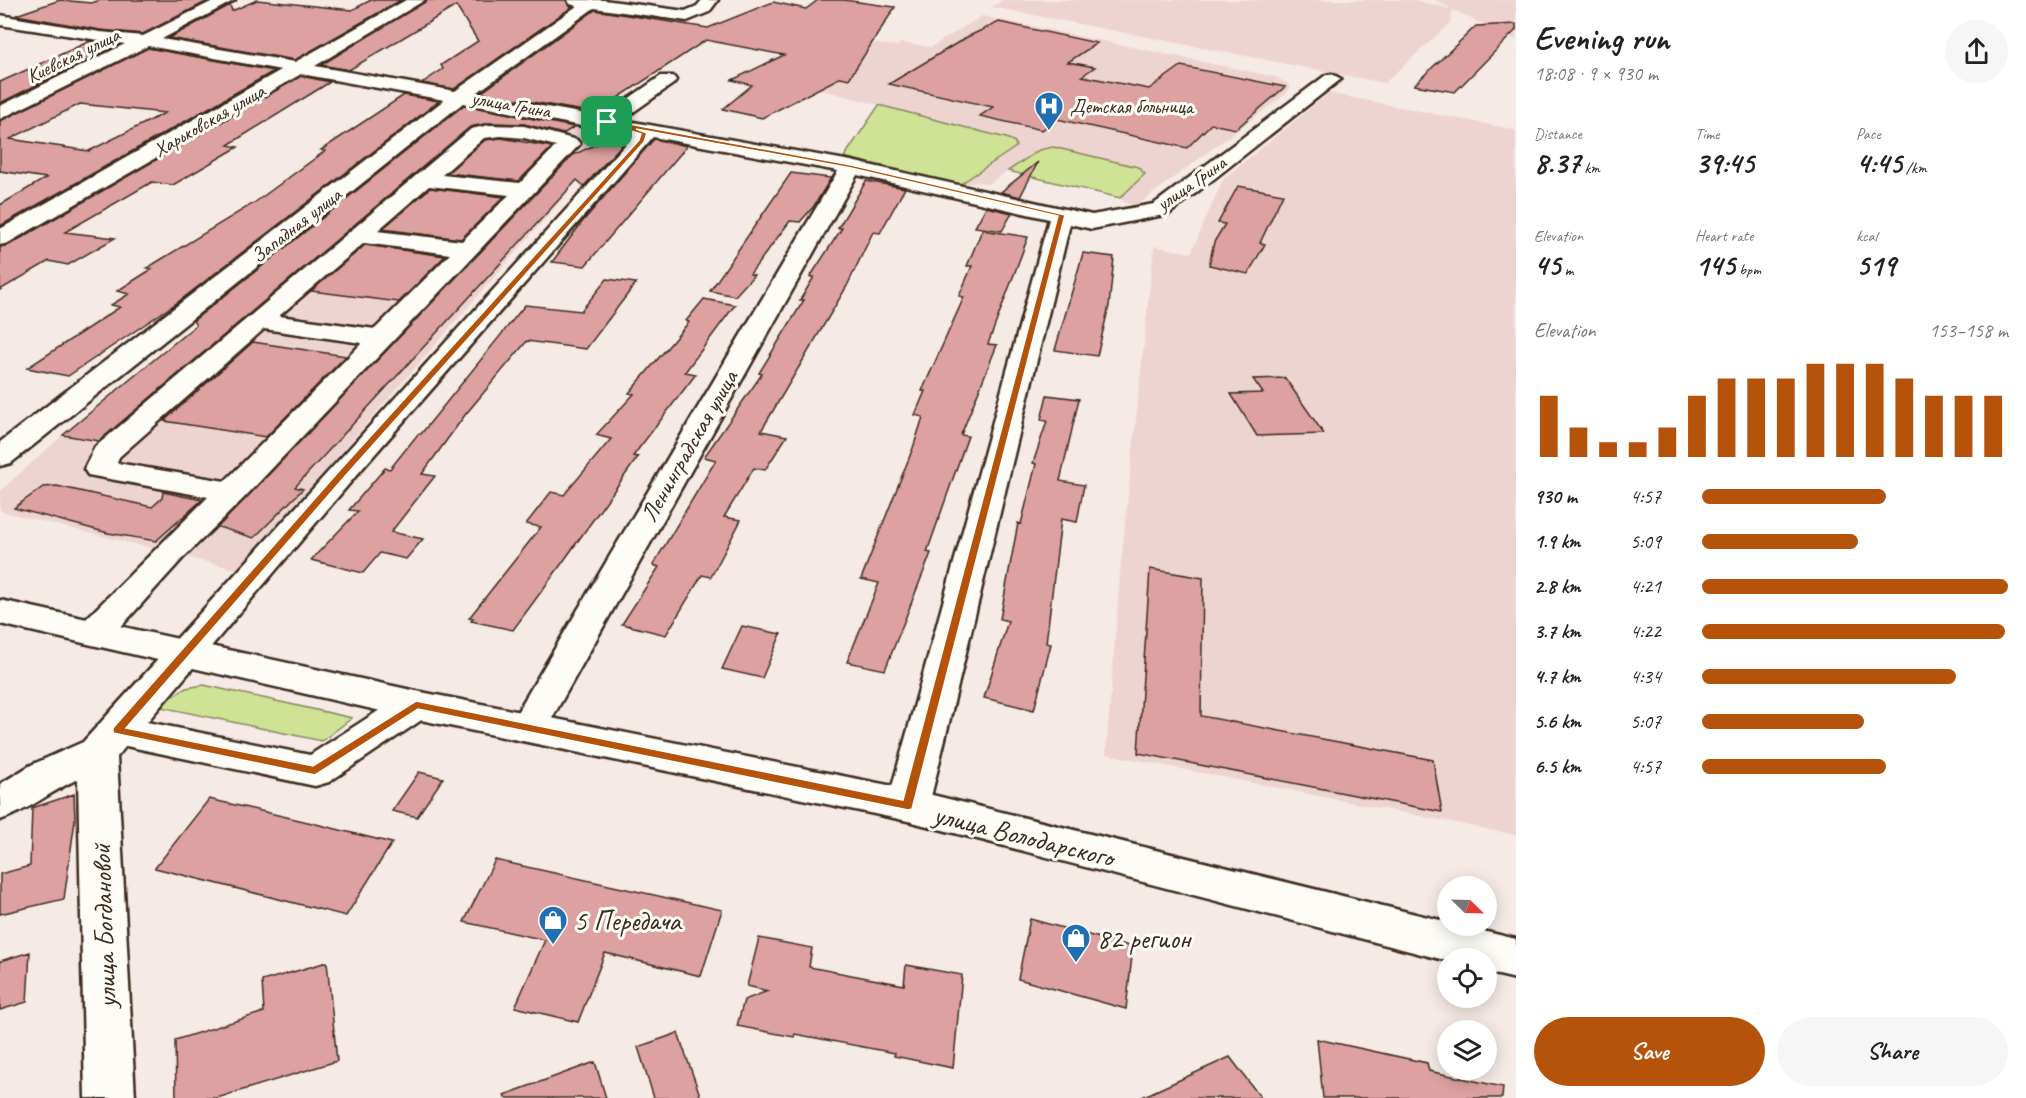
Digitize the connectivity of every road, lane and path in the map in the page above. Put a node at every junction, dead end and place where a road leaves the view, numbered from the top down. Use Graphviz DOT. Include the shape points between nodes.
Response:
graph roads {
  1 [pos="227,0"];
  2 [pos="417,0"];
  3 [pos="710,0"];
  4 [pos="586,1"];
  5 [pos="0,20"];
  6 [pos="148,41"];
  7 [pos="299,69"];
  8 [pos="1332,79"];
  9 [pos="667,80"];
  10 [pos="461,95"];
  11 [pos="0,113"];
  12 [pos="607,122"];
  13 [pos="851,166"];
  14 [pos="423,179"];
  15 [pos="525,190"];
  16 [pos="1061,215"];
  17 [pos="358,236"];
  18 [pos="0,238"];
  19 [pos="468,249"];
  20 [pos="258,321"];
  21 [pos="382,338"];
  22 [pos="0,457"];
  23 [pos="232,492"];
  24 [pos="0,612"];
  25 [pos="95,632"];
  26 [pos="185,652"];
  27 [pos="416,705"];
  28 [pos="528,726"];
  29 [pos="107,742"];
  30 [pos="0,804"];
  31 [pos="908,805"];
  32 [pos="1516,959"];
  33 [pos="110,1098"];
  1 -- 6 [label="street, Киевская улица"];
  2 -- 7 [label="street, Харьковская улица"];
  3 -- 4 [label="street" via="703,9 687,16"];
  4 -- 10 [label="street, Западная улица"];
  5 -- 6 [label="street, улица Грина"];
  6 -- 7 [label="street, улица Грина"];
  6 -- 11 [label="street, Киевская улица"];
  7 -- 10 [label="street, улица Грина"];
  7 -- 18 [label="street, Харьковская улица"];
  8 -- 16 [label="street, улица Грина" via="1161,209 1092,222"];
  9 -- 12 [label="street"];
  10 -- 12 [label="street, улица Грина"];
  10 -- 22 [label="street, Западная улица"];
  12 -- 13 [label="street, улица Грина"];
  12 -- 26 [label="street" via="644,133 642,140"];
  13 -- 16 [label="street, улица Грина"];
  13 -- 28 [label="street, Ленинградская улица"];
  14 -- 15 [label="street"];
  14 -- 15 [label="street" via="478,134 495,129 570,144"];
  14 -- 17 [label="street"];
  15 -- 19 [label="street"];
  16 -- 31 [label="street"];
  17 -- 19 [label="street"];
  17 -- 20 [label="street"];
  19 -- 21 [label="street"];
  20 -- 21 [label="street"];
  20 -- 23 [label="street" via="106,453 99,469"];
  21 -- 23 [label="street"];
  23 -- 25 [label="street"];
  24 -- 25 [label="street, улица Володарского"];
  25 -- 26 [label="street, улица Володарского"];
  26 -- 27 [label="street, улица Володарского"];
  26 -- 29 [label="street"];
  27 -- 28 [label="street, улица Володарского"];
  27 -- 29 [label="street" via="315,771"];
  28 -- 31 [label="street, улица Володарского"];
  29 -- 30 [label="street"];
  29 -- 33 [label="street, улица Богдановой"];
  31 -- 32 [label="street, улица Володарского"];
}
